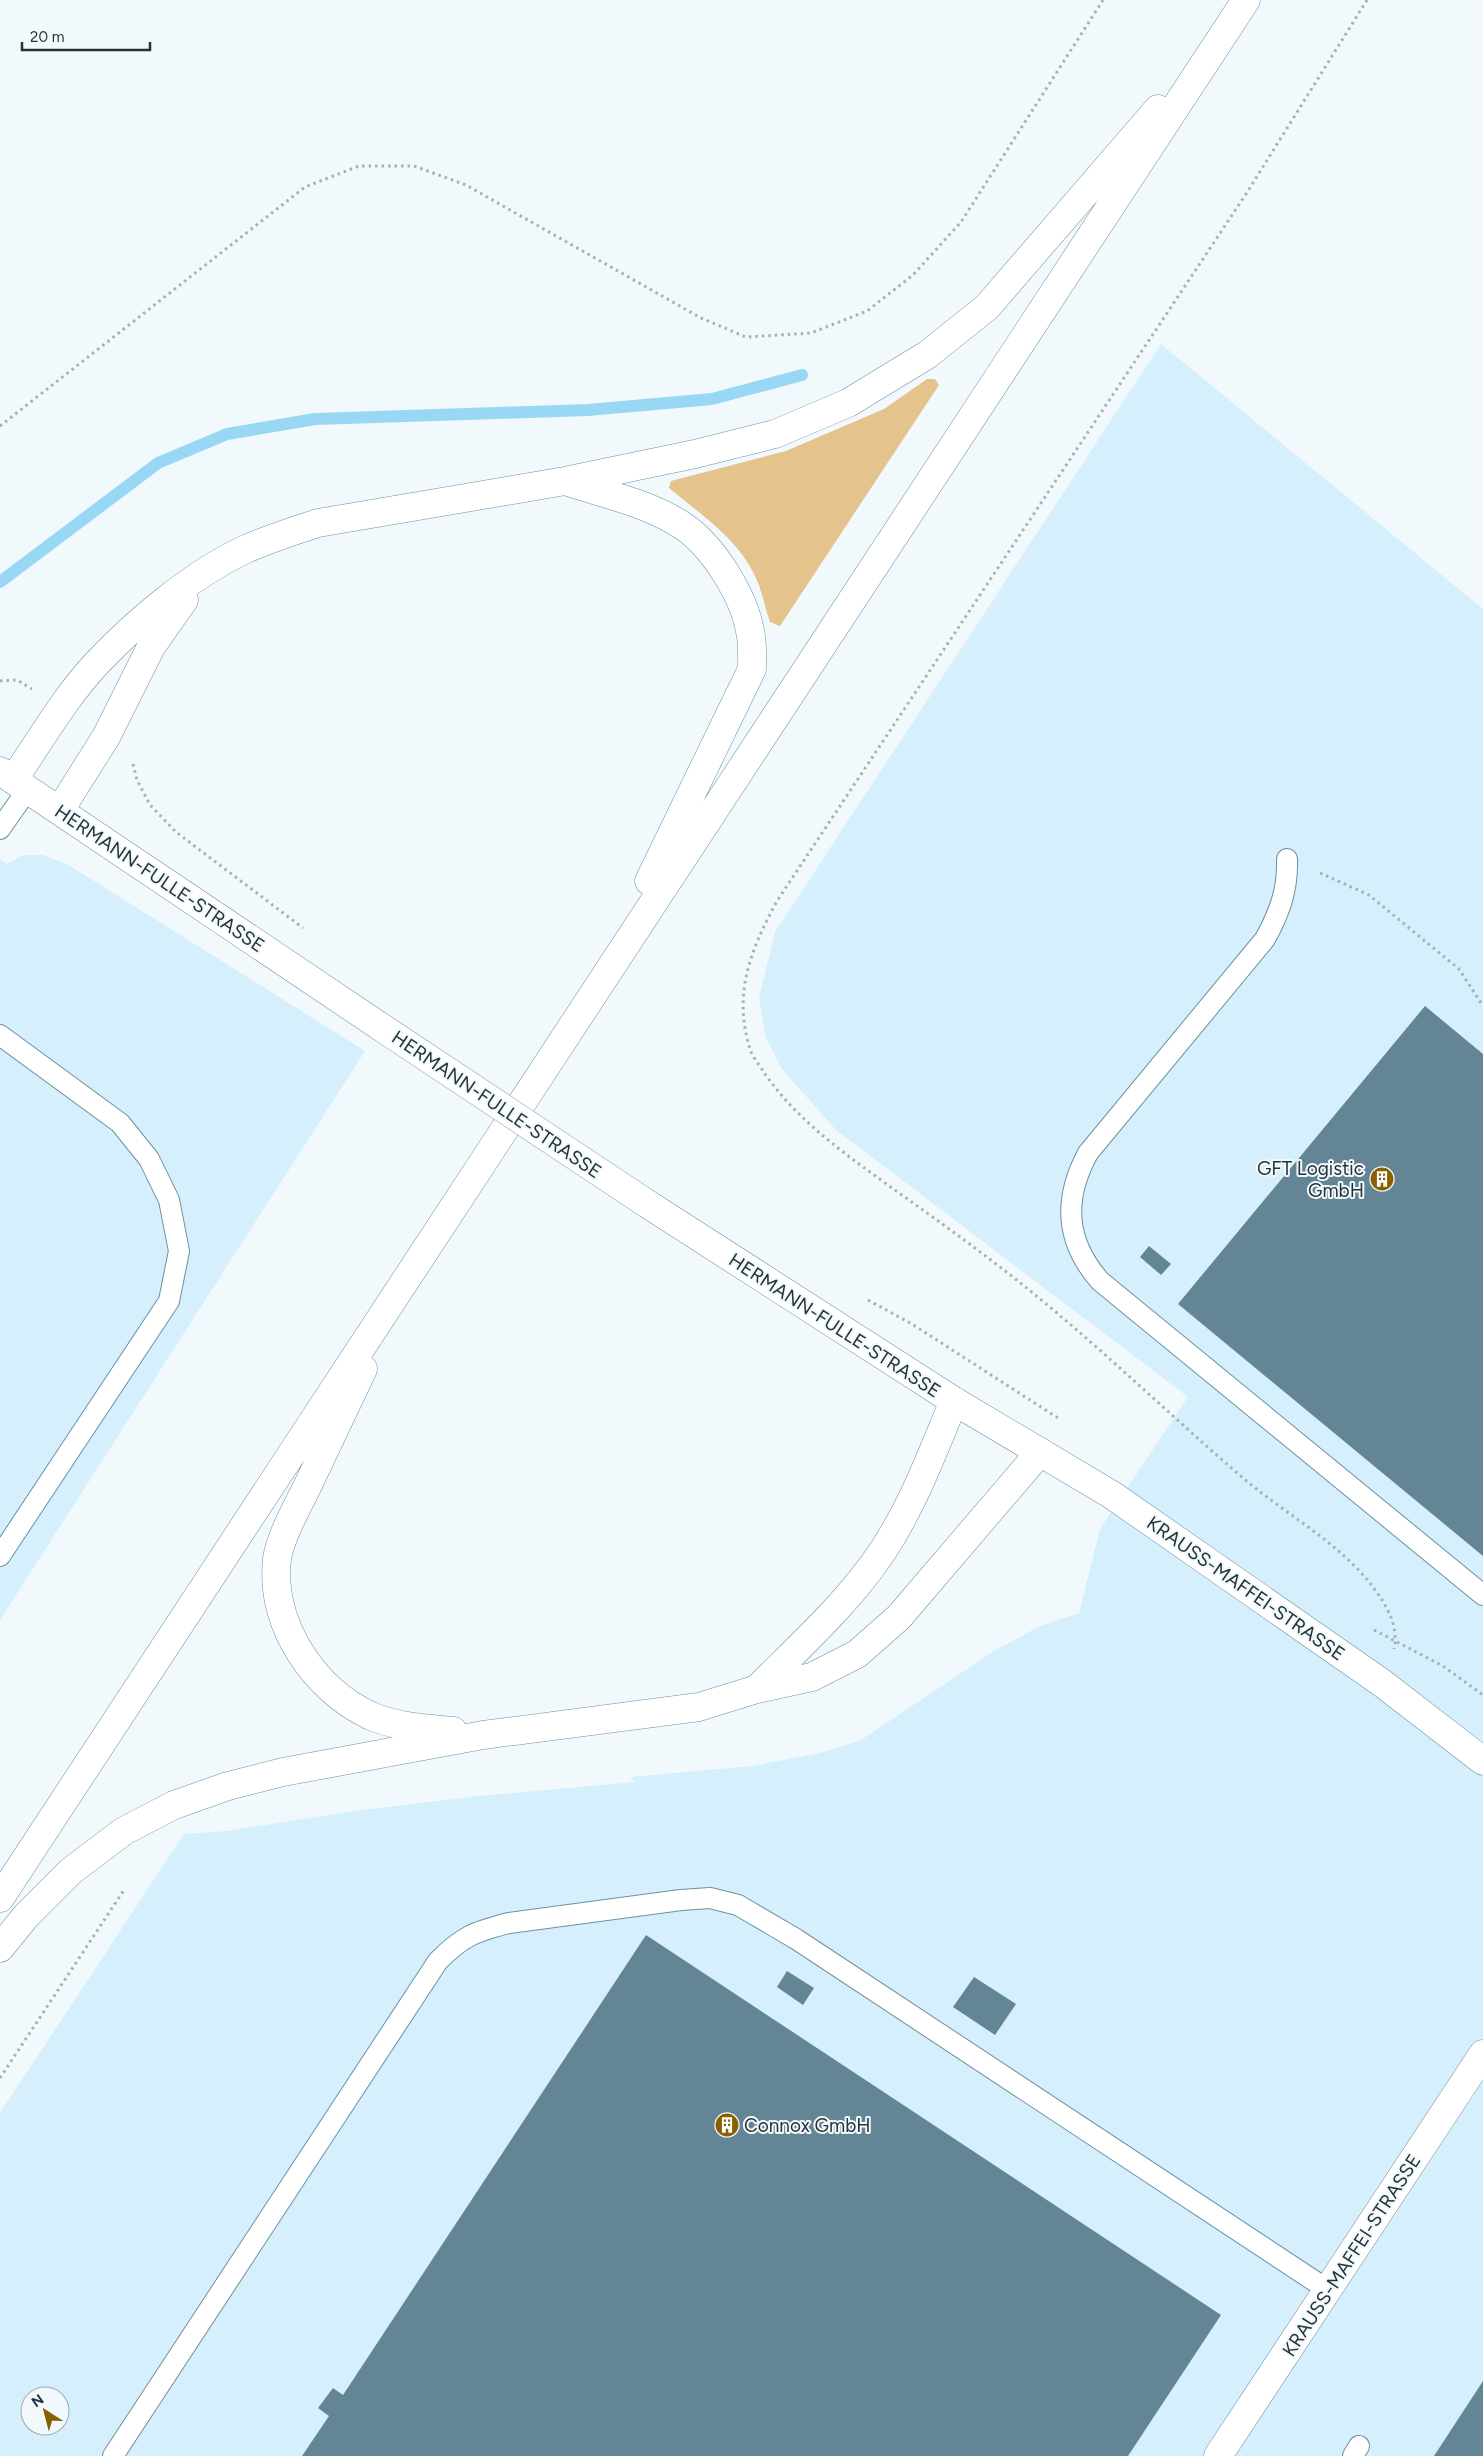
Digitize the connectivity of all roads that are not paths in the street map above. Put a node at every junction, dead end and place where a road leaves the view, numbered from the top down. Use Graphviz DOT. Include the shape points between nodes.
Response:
graph roads {
  1 [pos="1239,11"];
  2 [pos="565,481"];
  3 [pos="205,573"];
  4 [pos="14,780"];
  5 [pos="60,810"];
  6 [pos="0,829"];
  7 [pos="1287,859"];
  8 [pos="593,994"];
  9 [pos="0,1035"];
  10 [pos="410,1270"];
  11 [pos="954,1401"];
  12 [pos="998,1428"];
  13 [pos="1040,1452"];
  14 [pos="0,1556"];
  15 [pos="1483,1595"];
  16 [pos="757,1689"];
  17 [pos="483,1735"];
  18 [pos="1483,1762"];
  19 [pos="0,1898"];
  20 [pos="0,1948"];
  21 [pos="1483,2054"];
  22 [pos="1328,2290"];
  23 [pos="113,2456"];
  24 [pos="1218,2456"];
  1 -- 2 [label="main road" via="987,307 927,355 848,402 775,434"];
  1 -- 8 [label="main road"];
  2 -- 3 [label="main road" via="318,523 242,551"];
  2 -- 8 [label="main road" via="657,512 684,526 719,563 737,595 750,631 752,669"];
  3 -- 4 [label="main road" via="131,630 96,664"];
  3 -- 5 [label="main road" via="151,647 106,737"];
  4 -- 5 [label="main road, HERMANN-FULLE-STRASSE"];
  4 -- 6 [label="lane"];
  5 -- 11 [label="main road, HERMANN-FULLE-STRASSE, bridge" via="646,1203"];
  7 -- 15 [label="lane" via="1288,880 1284,900 1266,939 1088,1153 1079,1169 1070,1203 1074,1238 1089,1268 1100,1281"];
  8 -- 10 [label="main road"];
  9 -- 14 [label="lane" via="120,1124 149,1158 169,1200 179,1251 169,1301"];
  10 -- 17 [label="main road" via="291,1518 277,1558 278,1591 286,1623 299,1652 319,1678 343,1700 372,1716 404,1726"];
  10 -- 19 [label="main road"];
  11 -- 12 [label="main road, HERMANN-FULLE-STRASSE"];
  11 -- 16 [label="main road" via="926,1467 885,1548 814,1633"];
  12 -- 13 [label="main road, KRAUSS-MAFFEI-STRASSE"];
  13 -- 16 [label="main road" via="899,1617 857,1654 812,1677"];
  13 -- 18 [label="main road, KRAUSS-MAFFEI-STRASSE" via="1112,1495 1382,1683"];
  16 -- 17 [label="main road" via="668,1712"];
  17 -- 20 [label="main road" via="283,1772 228,1786 174,1805 124,1831 71,1871 26,1916"];
  21 -- 22 [label="main road, KRAUSS-MAFFEI-STRASSE"];
  22 -- 23 [label="lane" via="796,1939 738,1906 710,1898 681,1900 509,1923 481,1930 457,1942 438,1961"];
  22 -- 24 [label="main road, KRAUSS-MAFFEI-STRASSE"];
}
